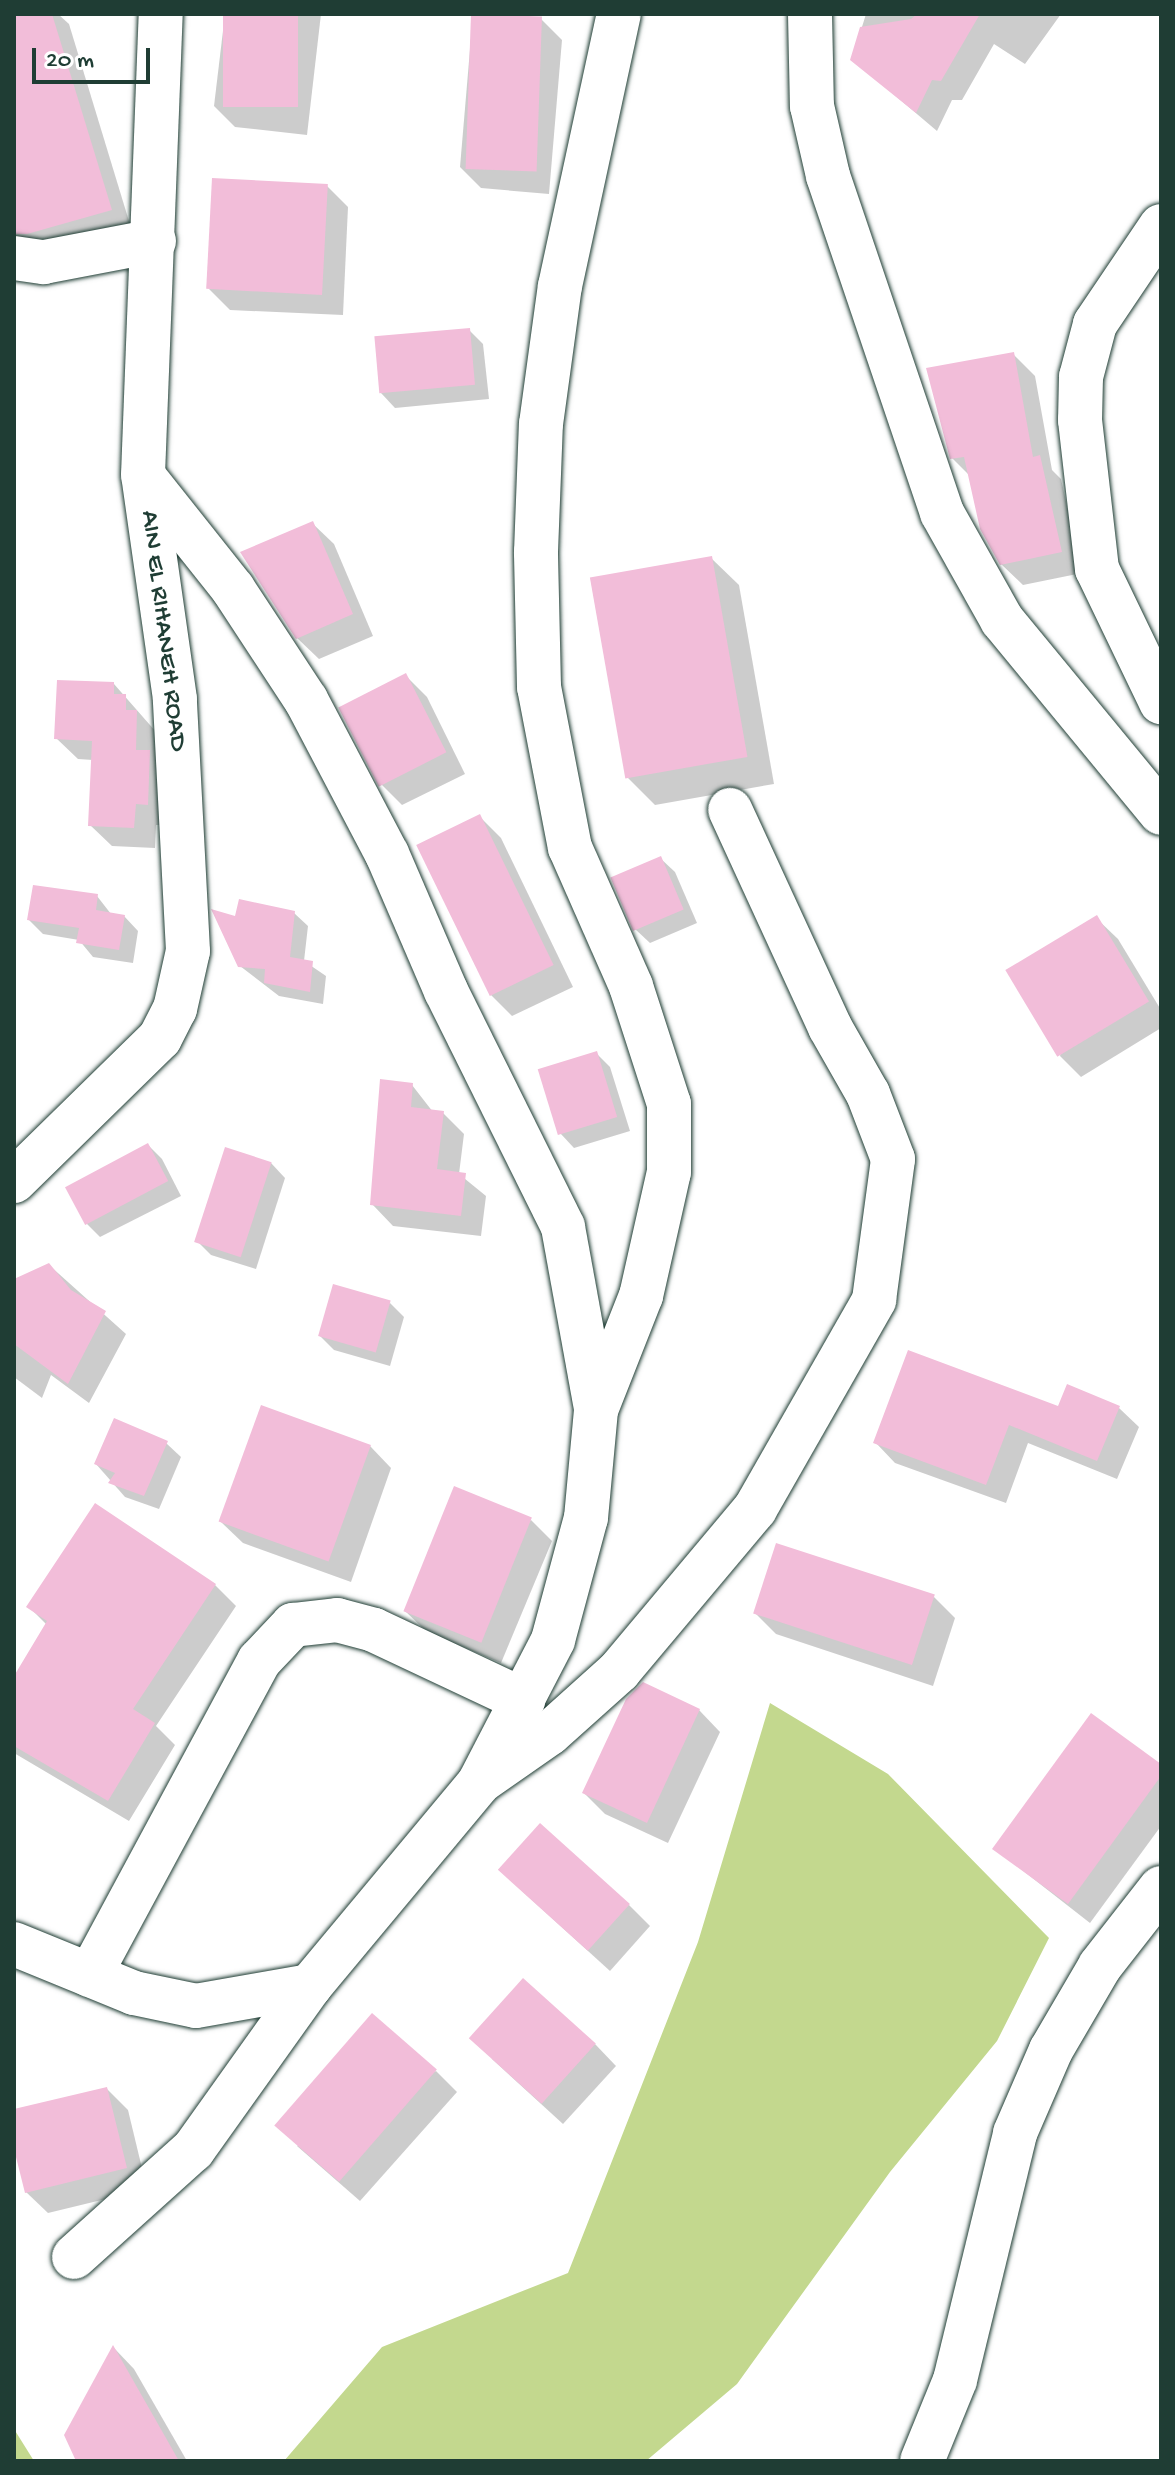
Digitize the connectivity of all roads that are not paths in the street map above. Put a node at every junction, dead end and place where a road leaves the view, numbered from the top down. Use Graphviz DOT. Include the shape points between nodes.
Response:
graph roads {
  1 [pos="161,14"];
  2 [pos="619,14"];
  3 [pos="810,14"];
  4 [pos="1161,226"];
  5 [pos="154,241"];
  6 [pos="14,258"];
  7 [pos="143,475"];
  8 [pos="1161,702"];
  9 [pos="730,810"];
  10 [pos="1161,813"];
  11 [pos="14,1181"];
  12 [pos="596,1410"];
  13 [pos="523,1700"];
  14 [pos="479,1783"];
  15 [pos="1161,1888"];
  16 [pos="14,1944"];
  17 [pos="90,1975"];
  18 [pos="310,1986"];
  19 [pos="74,2257"];
  20 [pos="922,2461"];
  1 -- 5 [label="street, AIN EL RIHANEH ROAD"];
  2 -- 12 [label="street" via="560,286 541,424 536,552 539,687 551,770 570,848 631,986 669,1104 669,1172 652,1251 641,1296"];
  3 -- 10 [label="street" via="812,106 828,176 942,513 1002,620"];
  4 -- 8 [label="street" via="1095,324 1081,377 1080,420 1097,569"];
  5 -- 6 [label="street" via="44,262"];
  5 -- 7 [label="street, AIN EL RIHANEH ROAD"];
  7 -- 11 [label="street, AIN EL RIHANEH ROAD" via="175,699 188,951 175,1009 160,1038"];
  7 -- 12 [label="street" via="233,589 306,700 387,854 446,991 563,1227"];
  9 -- 14 [label="street" via="830,1027 868,1094 893,1159 874,1300 755,1509 619,1671 550,1733"];
  12 -- 13 [label="street" via="586,1518 553,1640"];
  13 -- 14 [label="street"];
  13 -- 17 [label="street" via="374,1630 337,1620 293,1625 259,1661"];
  14 -- 18 [label="street"];
  15 -- 20 [label="street" via="1100,1966 1051,2050 1015,2133 955,2380"];
  16 -- 17 [label="street"];
  17 -- 18 [label="street" via="134,1993 196,2006"];
  18 -- 19 [label="street" via="193,2150"];
}
